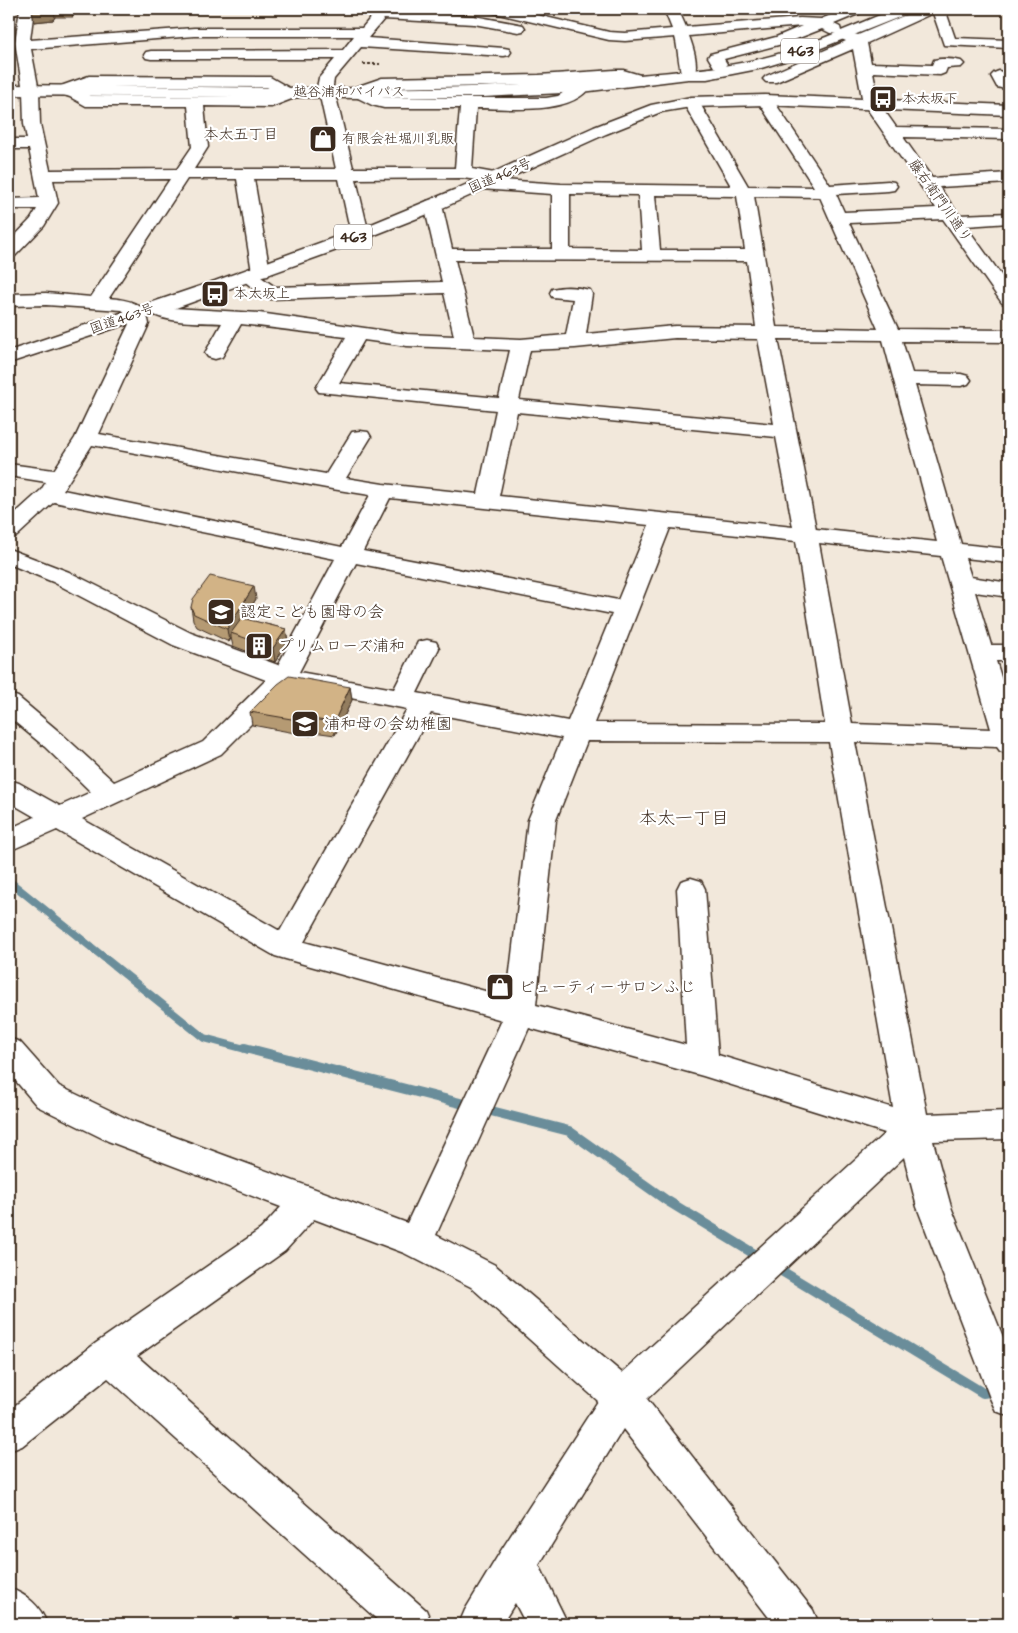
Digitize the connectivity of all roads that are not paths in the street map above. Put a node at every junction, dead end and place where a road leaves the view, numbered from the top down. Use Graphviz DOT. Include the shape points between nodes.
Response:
graph roads {
  1 [pos="27,9"];
  2 [pos="494,9"];
  3 [pos="671,9"];
  4 [pos="727,9"];
  5 [pos="858,9"];
  6 [pos="884,9"];
  7 [pos="907,9"];
  8 [pos="382,12"];
  9 [pos="740,12"];
  10 [pos="532,14"];
  11 [pos="200,17"];
  12 [pos="519,28"];
  13 [pos="834,29"];
  14 [pos="194,32"];
  15 [pos="681,33"];
  16 [pos="859,41"];
  17 [pos="358,43"];
  18 [pos="18,44"];
  19 [pos="1009,44"];
  20 [pos="504,52"];
  21 [pos="151,55"];
  22 [pos="192,55"];
  23 [pos="956,64"];
  24 [pos="865,67"];
  25 [pos="688,74"];
  26 [pos="771,79"];
  27 [pos="642,80"];
  28 [pos="190,81"];
  29 [pos="487,82"];
  30 [pos="582,87"];
  31 [pos="9,90"];
  32 [pos="31,90"];
  33 [pos="63,90"];
  34 [pos="291,92"];
  35 [pos="324,92"];
  36 [pos="356,93"];
  37 [pos="765,100"];
  38 [pos="196,102"];
  39 [pos="691,102"];
  40 [pos="468,104"];
  41 [pos="871,104"];
  42 [pos="1009,110"];
  43 [pos="892,132"];
  44 [pos="1009,134"];
  45 [pos="9,144"];
  46 [pos="36,144"];
  47 [pos="346,173"];
  48 [pos="463,173"];
  49 [pos="181,174"];
  50 [pos="245,174"];
  51 [pos="43,175"];
  52 [pos="1009,178"];
  53 [pos="488,181"];
  54 [pos="926,183"];
  55 [pos="888,186"];
  56 [pos="561,189"];
  57 [pos="646,189"];
  58 [pos="825,190"];
  59 [pos="743,191"];
  60 [pos="9,204"];
  61 [pos="49,204"];
  62 [pos="433,205"];
  63 [pos="952,217"];
  64 [pos="838,218"];
  65 [pos="1009,218"];
  66 [pos="360,234"];
  67 [pos="9,252"];
  68 [pos="445,254"];
  69 [pos="561,255"];
  70 [pos="609,255"];
  71 [pos="651,255"];
  72 [pos="754,256"];
  73 [pos="603,272"];
  74 [pos="254,274"];
  75 [pos="1002,277"];
  76 [pos="453,286"];
  77 [pos="560,293"];
  78 [pos="1009,299"];
  79 [pos="9,300"];
  80 [pos="97,302"];
  81 [pos="146,311"];
  82 [pos="235,317"];
  83 [pos="358,334"];
  84 [pos="767,334"];
  85 [pos="891,335"];
  86 [pos="1009,336"];
  87 [pos="575,342"];
  88 [pos="466,344"];
  89 [pos="521,346"];
  90 [pos="215,353"];
  91 [pos="9,357"];
  92 [pos="904,379"];
  93 [pos="961,380"];
  94 [pos="508,405"];
  95 [pos="787,432"];
  96 [pos="86,438"];
  97 [pos="360,438"];
  98 [pos="9,470"];
  99 [pos="332,482"];
  100 [pos="55,485"];
  101 [pos="383,491"];
  102 [pos="487,502"];
  103 [pos="662,520"];
  104 [pos="9,531"];
  105 [pos="806,535"];
  106 [pos="952,550"];
  107 [pos="349,555"];
  108 [pos="9,556"];
  109 [pos="1009,556"];
  110 [pos="961,583"];
  111 [pos="1009,590"];
  112 [pos="627,609"];
  113 [pos="427,648"];
  114 [pos="981,653"];
  115 [pos="1009,653"];
  116 [pos="284,677"];
  117 [pos="412,702"];
  118 [pos="9,703"];
  119 [pos="577,732"];
  120 [pos="840,733"];
  121 [pos="1008,742"];
  122 [pos="9,790"];
  123 [pos="110,794"];
  124 [pos="56,818"];
  125 [pos="9,841"];
  126 [pos="691,888"];
  127 [pos="285,948"];
  128 [pos="520,1014"];
  129 [pos="9,1051"];
  130 [pos="703,1063"];
  131 [pos="1009,1125"];
  132 [pos="913,1128"];
  133 [pos="308,1201"];
  134 [pos="416,1242"];
  135 [pos="109,1355"];
  136 [pos="622,1397"];
  137 [pos="1009,1398"];
  138 [pos="9,1433"];
  139 [pos="516,1563"];
  140 [pos="9,1608"];
  141 [pos="28,1624"];
  142 [pos="412,1624"];
  143 [pos="478,1624"];
  144 [pos="548,1624"];
  145 [pos="799,1624"];
  1 -- 18 [label="main road"];
  2 -- 10 [label="main road"];
  3 -- 15 [label="main road"];
  4 -- 9 [label="main road"];
  5 -- 13 [label="main road"];
  6 -- 13 [label="main road, 越谷浦和バイパス / 463"];
  7 -- 13 [label="main road, 越谷浦和バイパス / 463"];
  8 -- 12 [label="main road" via="474,20"];
  8 -- 17 [label="main road"];
  10 -- 12 [label="main road" via="523,20"];
  10 -- 15 [label="main road" via="577,22 617,37"];
  11 -- 14 [label="main road"];
  12 -- 20 [label="main road"];
  13 -- 15 [label="main road" via="800,22"];
  13 -- 16 [label="main road"];
  13 -- 25 [label="main road, 越谷浦和バイパス / 463"];
  13 -- 25 [label="main road, 越谷浦和バイパス / 463" via="796,53 708,74"];
  14 -- 17 [label="main road"];
  14 -- 18 [label="main road"];
  14 -- 22 [label="main road"];
  15 -- 25 [label="main road" via="688,59"];
  16 -- 19 [label="main road" via="934,9 940,12 949,42"];
  16 -- 24 [label="main road"];
  16 -- 26 [label="main road"];
  17 -- 20 [label="main road"];
  17 -- 22 [label="main road"];
  17 -- 35 [label="main road" via="327,78"];
  18 -- 32 [label="main road"];
  20 -- 29 [label="main road"];
  21 -- 22 [label="main road"];
  22 -- 28 [label="main road"];
  23 -- 24 [label="main road" via="939,63 940,70"];
  24 -- 41 [label="main road"];
  25 -- 27 [label="main road, 越谷浦和バイパス / 463"];
  25 -- 39 [label="main road" via="680,81 682,94"];
  27 -- 29 [label="main road" via="615,75"];
  27 -- 30 [label="main road, 越谷浦和バイパス / 463"];
  28 -- 33 [label="main road" via="89,81"];
  28 -- 34 [label="main road" via="270,82"];
  29 -- 36 [label="main road" via="382,83"];
  30 -- 36 [label="main road, 越谷浦和バイパス / 463"];
  30 -- 40 [label="main road" via="546,103"];
  31 -- 32 [label="main road, 越谷浦和バイパス / 463"];
  32 -- 33 [label="main road, 越谷浦和バイパス / 463"];
  32 -- 46 [label="main road"];
  33 -- 34 [label="main road, 越谷浦和バイパス / 463"];
  33 -- 38 [label="main road" via="86,101"];
  34 -- 35 [label="main road, 越谷浦和バイパス / 463"];
  34 -- 38 [label="main road" via="271,102"];
  35 -- 36 [label="main road, 越谷浦和バイパス / 463"];
  35 -- 47 [label="main road"];
  36 -- 40 [label="main road" via="379,102"];
  37 -- 39 [label="main road, 国道463号 / 463"];
  37 -- 41 [label="main road, 国道463号 / 463"];
  37 -- 58 [label="main road"];
  38 -- 49 [label="main road" via="200,147"];
  39 -- 53 [label="main road, 国道463号 / 463" via="642,113"];
  39 -- 59 [label="main road"];
  40 -- 48 [label="main road"];
  41 -- 42 [label="main road, 国道463号 / 463"];
  41 -- 43 [label="main road, 藤右衛門川通り"];
  43 -- 44 [label="main road"];
  43 -- 54 [label="main road, 藤右衛門川通り"];
  45 -- 46 [label="main road"];
  46 -- 51 [label="main road"];
  47 -- 48 [label="main road"];
  47 -- 50 [label="main road"];
  47 -- 66 [label="main road"];
  48 -- 53 [label="main road"];
  49 -- 50 [label="main road"];
  49 -- 51 [label="main road"];
  49 -- 80 [label="main road"];
  50 -- 74 [label="main road"];
  51 -- 61 [label="main road"];
  52 -- 54 [label="main road"];
  53 -- 56 [label="main road"];
  53 -- 62 [label="main road, 国道463号 / 463"];
  54 -- 63 [label="main road, 藤右衛門川通り"];
  55 -- 58 [label="main road"];
  56 -- 57 [label="main road"];
  56 -- 69 [label="main road"];
  57 -- 59 [label="main road"];
  57 -- 71 [label="main road"];
  58 -- 59 [label="main road"];
  58 -- 64 [label="main road"];
  59 -- 72 [label="main road"];
  60 -- 61 [label="main road"];
  61 -- 67 [label="main road" via="38,222"];
  62 -- 66 [label="main road, 国道463号 / 463"];
  62 -- 68 [label="main road"];
  63 -- 64 [label="main road"];
  63 -- 65 [label="main road"];
  63 -- 75 [label="main road, 藤右衛門川通り"];
  64 -- 85 [label="main road"];
  66 -- 74 [label="main road, 国道463号 / 463"];
  68 -- 69 [label="main road"];
  68 -- 76 [label="main road"];
  69 -- 70 [label="main road"];
  70 -- 71 [label="main road"];
  70 -- 73 [label="main road"];
  71 -- 72 [label="main road"];
  72 -- 84 [label="main road"];
  74 -- 76 [label="main road" via="271,293"];
  74 -- 81 [label="main road, 国道463号 / 463"];
  75 -- 78 [label="main road, 藤右衛門川通り"];
  76 -- 88 [label="main road"];
  77 -- 87 [label="main road" via="584,294"];
  79 -- 80 [label="main road"];
  80 -- 81 [label="main road" via="125,304"];
  81 -- 82 [label="main road"];
  81 -- 91 [label="main road, 国道463号 / 463"];
  81 -- 96 [label="main road"];
  82 -- 83 [label="main road"];
  82 -- 90 [label="main road"];
  83 -- 88 [label="main road"];
  83 -- 94 [label="main road" via="326,388"];
  84 -- 85 [label="main road"];
  84 -- 87 [label="main road" via="675,332"];
  84 -- 95 [label="main road"];
  85 -- 86 [label="main road"];
  85 -- 92 [label="main road"];
  87 -- 89 [label="main road"];
  88 -- 89 [label="main road"];
  89 -- 94 [label="main road"];
  92 -- 93 [label="main road"];
  92 -- 106 [label="main road"];
  94 -- 95 [label="main road"];
  94 -- 102 [label="main road"];
  95 -- 105 [label="main road"];
  96 -- 99 [label="main road"];
  96 -- 100 [label="main road"];
  97 -- 99 [label="main road"];
  98 -- 100 [label="main road"];
  99 -- 101 [label="main road"];
  100 -- 104 [label="main road"];
  100 -- 107 [label="main road"];
  101 -- 102 [label="main road"];
  101 -- 107 [label="main road"];
  102 -- 103 [label="main road"];
  103 -- 105 [label="main road"];
  103 -- 112 [label="main road"];
  105 -- 106 [label="main road"];
  105 -- 120 [label="main road"];
  106 -- 109 [label="main road"];
  106 -- 110 [label="main road"];
  107 -- 112 [label="main road"];
  107 -- 116 [label="main road"];
  108 -- 116 [label="main road" via="61,576 182,639"];
  110 -- 111 [label="main road"];
  110 -- 114 [label="main road"];
  112 -- 119 [label="main road"];
  113 -- 117 [label="main road"];
  114 -- 115 [label="main road"];
  114 -- 121 [label="main road"];
  116 -- 117 [label="main road"];
  116 -- 123 [label="main road" via="212,748"];
  117 -- 119 [label="main road"];
  117 -- 127 [label="main road"];
  118 -- 123 [label="main road"];
  119 -- 120 [label="main road"];
  119 -- 128 [label="main road" via="542,820"];
  120 -- 121 [label="main road"];
  120 -- 132 [label="main road"];
  122 -- 124 [label="main road"];
  123 -- 124 [label="main road"];
  124 -- 125 [label="main road"];
  124 -- 127 [label="main road"];
  126 -- 130 [label="main road"];
  127 -- 128 [label="main road"];
  128 -- 130 [label="main road"];
  128 -- 134 [label="main road"];
  129 -- 133 [label="main road" via="48,1096 120,1131"];
  130 -- 132 [label="main road"];
  131 -- 132 [label="main road"];
  132 -- 136 [label="main road"];
  132 -- 137 [label="main road" via="934,1207"];
  133 -- 134 [label="main road"];
  133 -- 135 [label="main road" via="273,1240"];
  134 -- 136 [label="main road" via="483,1276"];
  135 -- 138 [label="main road"];
  135 -- 142 [label="main road"];
  136 -- 139 [label="main road"];
  136 -- 145 [label="main road"];
  139 -- 143 [label="main road"];
  139 -- 144 [label="main road"];
  140 -- 141 [label="main road"];
}
